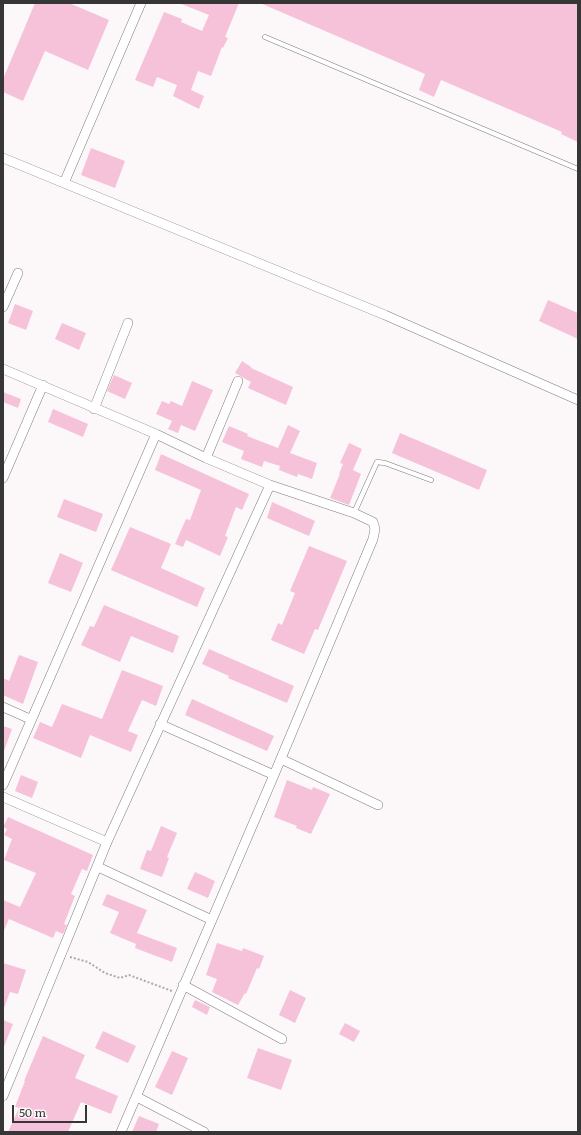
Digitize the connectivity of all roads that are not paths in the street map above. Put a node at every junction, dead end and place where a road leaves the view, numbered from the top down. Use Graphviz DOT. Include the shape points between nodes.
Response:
graph roads {
  1 [pos="141,3"];
  2 [pos="265,37"];
  3 [pos="3,158"];
  4 [pos="578,169"];
  5 [pos="64,183"];
  6 [pos="18,273"];
  7 [pos="3,307"];
  8 [pos="128,323"];
  9 [pos="3,369"];
  10 [pos="238,381"];
  11 [pos="43,386"];
  12 [pos="578,400"];
  13 [pos="94,409"];
  14 [pos="156,434"];
  15 [pos="206,458"];
  16 [pos="3,478"];
  17 [pos="431,480"];
  18 [pos="270,485"];
  19 [pos="354,513"];
  20 [pos="3,707"];
  21 [pos="30,719"];
  22 [pos="160,724"];
  23 [pos="280,759"];
  24 [pos="274,775"];
  25 [pos="3,785"];
  26 [pos="3,797"];
  27 [pos="378,804"];
  28 [pos="107,842"];
  29 [pos="98,867"];
  30 [pos="212,920"];
  31 [pos="183,985"];
  32 [pos="282,1039"];
  33 [pos="3,1096"];
  34 [pos="137,1097"];
  35 [pos="121,1132"];
  36 [pos="204,1132"];
  1 -- 5 [label="street"];
  2 -- 4 [label="lane"];
  3 -- 5 [label="street"];
  5 -- 12 [label="street" via="385,315"];
  6 -- 7 [label="street"];
  8 -- 13 [label="street"];
  9 -- 11 [label="street"];
  10 -- 15 [label="street"];
  11 -- 13 [label="street"];
  11 -- 16 [label="street"];
  13 -- 14 [label="street"];
  14 -- 15 [label="street"];
  14 -- 21 [label="street"];
  15 -- 18 [label="street"];
  17 -- 19 [label="lane" via="377,462"];
  18 -- 19 [label="street"];
  18 -- 22 [label="street"];
  19 -- 23 [label="street" via="373,522 376,529 373,539"];
  20 -- 21 [label="street"];
  21 -- 25 [label="street"];
  22 -- 24 [label="street"];
  22 -- 28 [label="street"];
  23 -- 24 [label="street"];
  23 -- 27 [label="street"];
  24 -- 30 [label="street"];
  26 -- 28 [label="street"];
  28 -- 29 [label="street"];
  29 -- 30 [label="street"];
  29 -- 33 [label="street"];
  30 -- 31 [label="street"];
  31 -- 32 [label="street"];
  31 -- 34 [label="street"];
  34 -- 35 [label="street"];
  34 -- 36 [label="street"];
}
